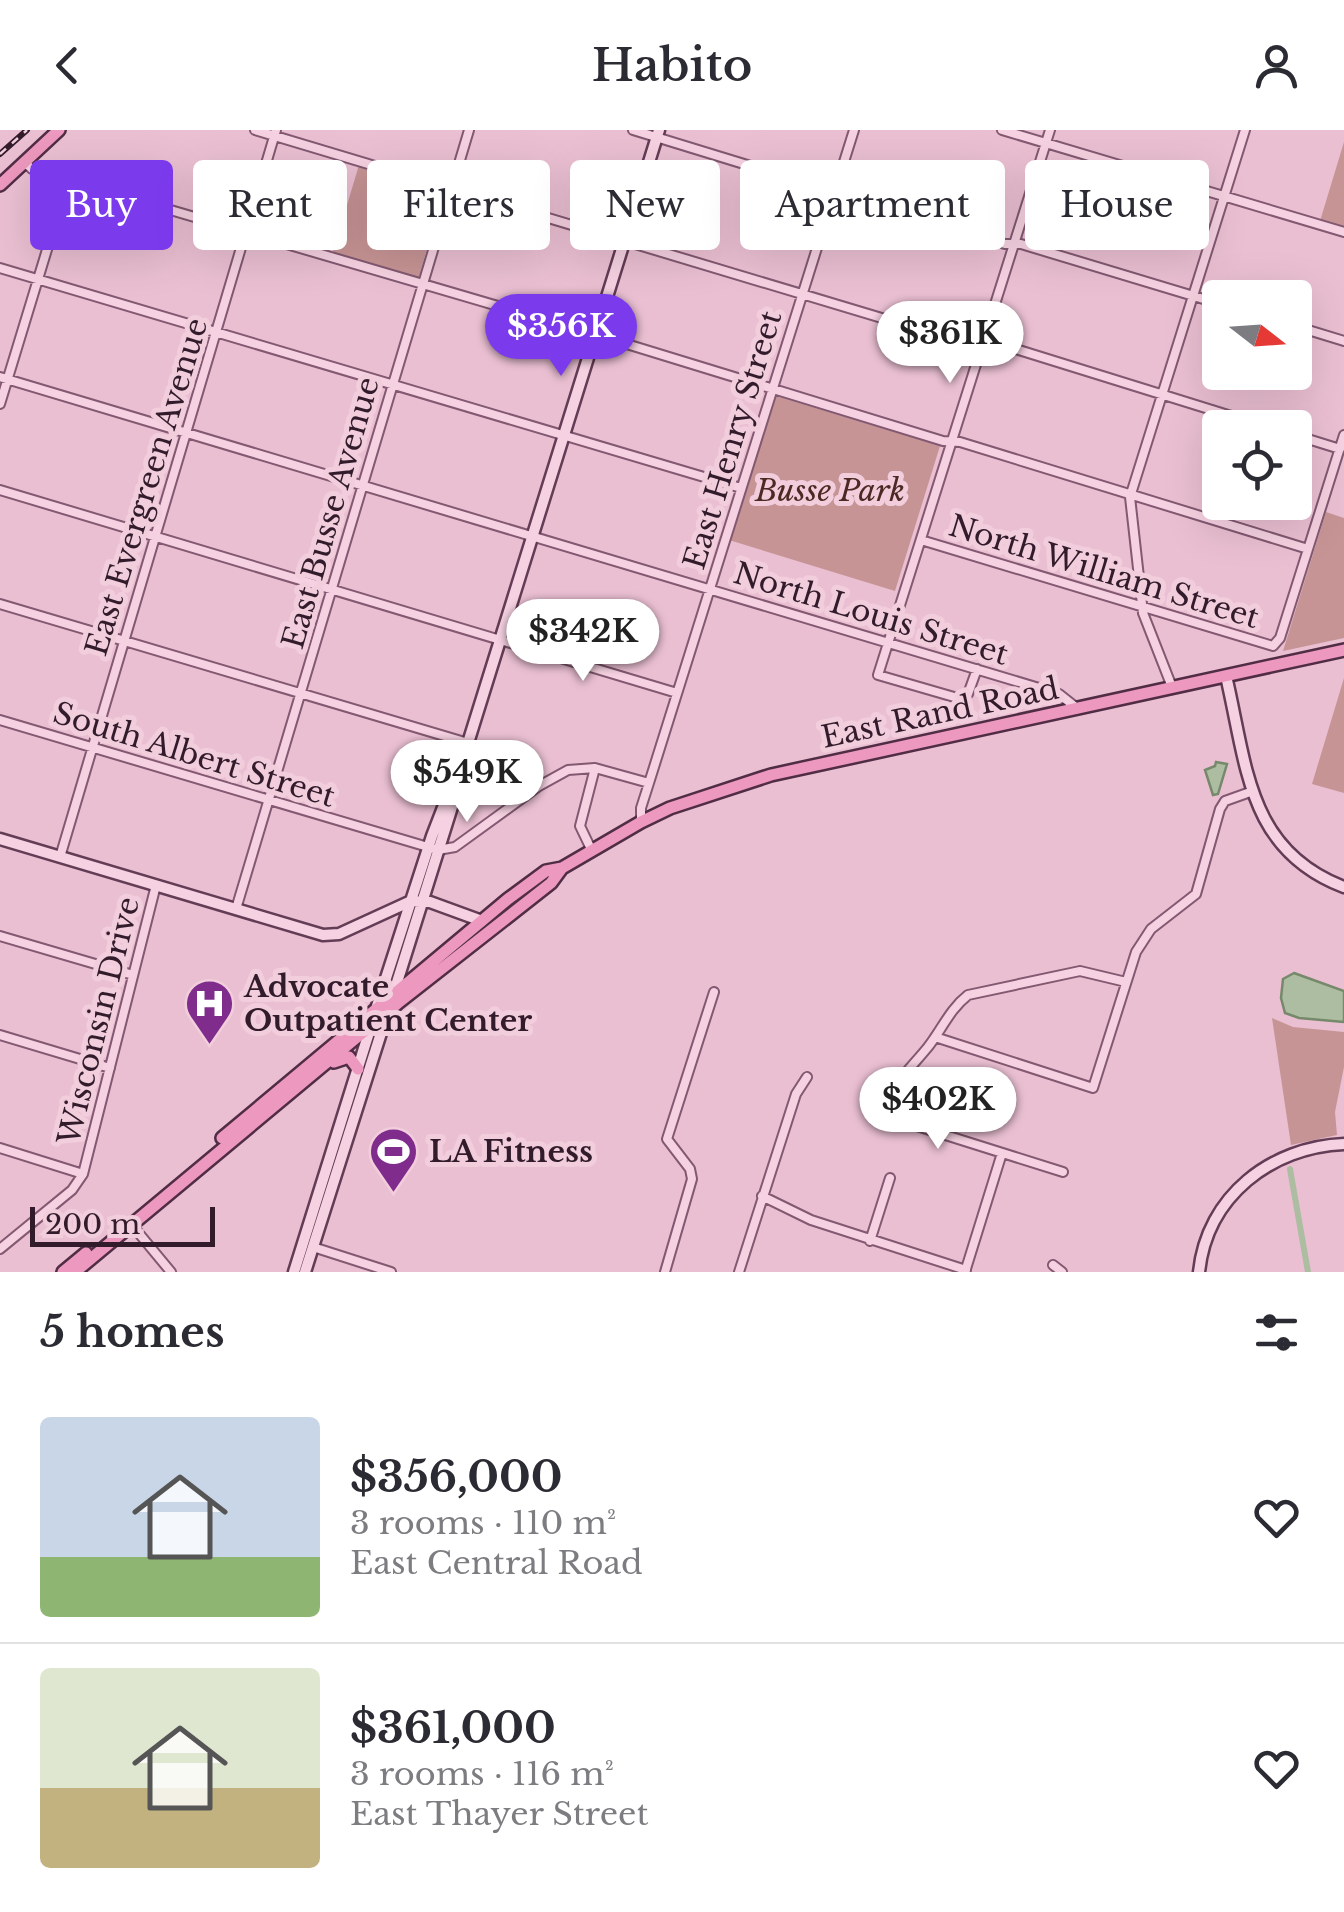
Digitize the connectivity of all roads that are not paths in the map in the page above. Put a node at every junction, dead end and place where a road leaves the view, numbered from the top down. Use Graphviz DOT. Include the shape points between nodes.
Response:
graph roads {
  1 [pos="60,130"];
  2 [pos="254,130"];
  3 [pos="468,130"];
  4 [pos="633,130"];
  5 [pos="854,130"];
  6 [pos="1002,130"];
  7 [pos="1050,130"];
  8 [pos="1245,130"];
  9 [pos="276,133"];
  10 [pos="658,134"];
  11 [pos="1046,143"];
  12 [pos="268,160"];
  13 [pos="459,160"];
  14 [pos="650,160"];
  15 [pos="844,160"];
  16 [pos="740,161"];
  17 [pos="24,162"];
  18 [pos="367,162"];
  19 [pos="30,167"];
  20 [pos="0,185"];
  21 [pos="1224,196"];
  22 [pos="1344,232"];
  23 [pos="1015,243"];
  24 [pos="1005,244"];
  25 [pos="46,250"];
  26 [pos="241,250"];
  27 [pos="304,250"];
  28 [pos="432,250"];
  29 [pos="623,250"];
  30 [pos="661,250"];
  31 [pos="816,250"];
  32 [pos="0,268"];
  33 [pos="37,280"];
  34 [pos="422,285"];
  35 [pos="803,294"];
  36 [pos="1193,296"];
  37 [pos="1202,299"];
  38 [pos="1312,331"];
  39 [pos="217,332"];
  40 [pos="596,335"];
  41 [pos="984,341"];
  42 [pos="1344,341"];
  43 [pos="4,378"];
  44 [pos="392,384"];
  45 [pos="773,388"];
  46 [pos="1162,394"];
  47 [pos="0,404"];
  48 [pos="1213,410"];
  49 [pos="187,432"];
  50 [pos="565,435"];
  51 [pos="1344,435"];
  52 [pos="1312,440"];
  53 [pos="952,441"];
  54 [pos="1340,449"];
  55 [pos="362,484"];
  56 [pos="742,488"];
  57 [pos="0,490"];
  58 [pos="1130,494"];
  59 [pos="156,536"];
  60 [pos="533,536"];
  61 [pos="921,540"];
  62 [pos="1308,549"];
  63 [pos="332,589"];
  64 [pos="710,590"];
  65 [pos="0,604"];
  66 [pos="1142,608"];
  67 [pos="501,639"];
  68 [pos="125,641"];
  69 [pos="889,642"];
  70 [pos="1344,650"];
  71 [pos="977,669"];
  72 [pos="1226,676"];
  73 [pos="1172,687"];
  74 [pos="301,693"];
  75 [pos="677,693"];
  76 [pos="1078,709"];
  77 [pos="0,720"];
  78 [pos="468,743"];
  79 [pos="93,748"];
  80 [pos="595,768"];
  81 [pos="649,783"];
  82 [pos="1253,791"];
  83 [pos="268,800"];
  84 [pos="642,822"];
  85 [pos="0,839"];
  86 [pos="433,849"];
  87 [pos="592,849"];
  88 [pos="60,857"];
  89 [pos="562,868"];
  90 [pos="156,885"];
  91 [pos="1344,887"];
  92 [pos="417,901"];
  93 [pos="236,910"];
  94 [pos="382,914"];
  95 [pos="482,921"];
  96 [pos="403,928"];
  97 [pos="0,936"];
  98 [pos="133,976"];
  99 [pos="1126,982"];
  100 [pos="714,992"];
  101 [pos="382,1010"];
  102 [pos="0,1035"];
  103 [pos="935,1037"];
  104 [pos="110,1068"];
  105 [pos="358,1069"];
  106 [pos="807,1077"];
  107 [pos="301,1083"];
  108 [pos="1344,1144"];
  109 [pos="0,1148"];
  110 [pos="1002,1153"];
  111 [pos="1063,1172"];
  112 [pos="83,1174"];
  113 [pos="890,1178"];
  114 [pos="762,1196"];
  115 [pos="132,1225"];
  116 [pos="870,1241"];
  117 [pos="1,1246"];
  118 [pos="313,1247"];
  119 [pos="1053,1265"];
  120 [pos="966,1271"];
  121 [pos="63,1272"];
  122 [pos="75,1272"];
  123 [pos="171,1272"];
  124 [pos="294,1272"];
  125 [pos="305,1272"];
  126 [pos="391,1272"];
  127 [pos="665,1272"];
  128 [pos="740,1272"];
  129 [pos="1062,1272"];
  130 [pos="1199,1272"];
  1 -- 17 [label="main road"];
  2 -- 9 [label="street"];
  3 -- 13 [label="street, East Busse Avenue"];
  4 -- 10 [label="street"];
  5 -- 15 [label="street, East Henry Street"];
  6 -- 11 [label="street"];
  7 -- 11 [label="street"];
  8 -- 21 [label="street"];
  9 -- 12 [label="street, East Evergreen Avenue"];
  9 -- 18 [label="street"];
  10 -- 14 [label="main road"];
  10 -- 16 [label="street"];
  11 -- 21 [label="street"];
  11 -- 23 [label="street"];
  17 -- 19 [label="street"];
  17 -- 20 [label="main road"];
  21 -- 22 [label="street"];
  21 -- 36 [label="street"];
  23 -- 24 [label="street"];
  23 -- 36 [label="street"];
  23 -- 41 [label="street"];
  25 -- 33 [label="street"];
  26 -- 39 [label="street, East Evergreen Avenue"];
  27 -- 34 [label="street"];
  28 -- 34 [label="street, East Busse Avenue"];
  29 -- 40 [label="main road"];
  30 -- 35 [label="street"];
  31 -- 35 [label="street, East Henry Street"];
  32 -- 33 [label="street"];
  33 -- 39 [label="street"];
  33 -- 43 [label="street"];
  34 -- 40 [label="street"];
  34 -- 44 [label="street, East Busse Avenue"];
  35 -- 41 [label="street" via="975,346"];
  35 -- 45 [label="street, East Henry Street"];
  36 -- 37 [label="street"];
  36 -- 46 [label="street"];
  38 -- 42 [label="street"];
  39 -- 44 [label="street"];
  39 -- 49 [label="street, East Evergreen Avenue"];
  40 -- 45 [label="street"];
  40 -- 50 [label="main road"];
  41 -- 46 [label="street"];
  41 -- 53 [label="street"];
  43 -- 47 [label="street"];
  43 -- 49 [label="street, North Louis Street"];
  44 -- 50 [label="street"];
  44 -- 55 [label="street, East Busse Avenue"];
  45 -- 53 [label="street"];
  45 -- 56 [label="street, East Henry Street"];
  46 -- 48 [label="street"];
  46 -- 58 [label="street"];
  49 -- 55 [label="street, North Louis Street"];
  49 -- 59 [label="street, East Evergreen Avenue"];
  50 -- 56 [label="street"];
  50 -- 60 [label="main road"];
  51 -- 54 [label="street"];
  52 -- 54 [label="street"];
  53 -- 58 [label="street"];
  53 -- 61 [label="street"];
  54 -- 62 [label="street"];
  55 -- 60 [label="street, North Louis Street"];
  55 -- 63 [label="street, East Busse Avenue"];
  56 -- 64 [label="street, East Henry Street"];
  57 -- 59 [label="street"];
  58 -- 62 [label="street"];
  58 -- 66 [label="street"];
  59 -- 63 [label="street"];
  59 -- 68 [label="street, East Evergreen Avenue"];
  60 -- 64 [label="street, North Louis Street"];
  60 -- 67 [label="main road"];
  61 -- 66 [label="street, North William Street"];
  61 -- 69 [label="street"];
  62 -- 66 [label="street, North William Street" via="1273,646"];
  63 -- 67 [label="street"];
  63 -- 74 [label="street, East Busse Avenue"];
  64 -- 69 [label="street, North Louis Street"];
  64 -- 75 [label="street, East Henry Street"];
  65 -- 68 [label="street"];
  66 -- 73 [label="street"];
  67 -- 75 [label="street"];
  67 -- 78 [label="main road"];
  68 -- 74 [label="street"];
  68 -- 79 [label="street, East Evergreen Avenue"];
  69 -- 71 [label="street, North Louis Street"];
  69 -- 71 [label="street" via="878,675 962,699"];
  70 -- 72 [label="main road, East Rand Road"];
  71 -- 76 [label="street, North Louis Street" via="1058,694"];
  72 -- 73 [label="main road, East Rand Road"];
  72 -- 82 [label="main road"];
  73 -- 76 [label="main road, East Rand Road"];
  74 -- 78 [label="street"];
  74 -- 83 [label="street, East Busse Avenue"];
  75 -- 81 [label="street, East Henry Street"];
  76 -- 84 [label="main road, East Rand Road" via="771,775"];
  77 -- 79 [label="street, South Albert Street"];
  78 -- 86 [label="main road"];
  79 -- 83 [label="street, South Albert Street"];
  79 -- 88 [label="street, East Evergreen Avenue"];
  80 -- 81 [label="street"];
  80 -- 86 [label="street" via="556,776 455,847"];
  80 -- 87 [label="street" via="580,826"];
  81 -- 84 [label="street, East Henry Street"];
  82 -- 91 [label="main road" via="1286,852"];
  82 -- 99 [label="street" via="1225,801 1196,894 1142,938"];
  83 -- 86 [label="street, South Albert Street"];
  83 -- 93 [label="street, East Busse Avenue"];
  84 -- 87 [label="main road, East Rand Road"];
  85 -- 88 [label="main road"];
  86 -- 92 [label="main road"];
  87 -- 89 [label="main road, East Rand Road"];
  88 -- 90 [label="main road"];
  89 -- 95 [label="main road, East Rand Road" via="546,871"];
  89 -- 101 [label="main road, East Rand Road"];
  90 -- 93 [label="main road"];
  90 -- 98 [label="street, Wisconsin Drive"];
  92 -- 94 [label="main road"];
  92 -- 95 [label="main road"];
  92 -- 96 [label="main road"];
  92 -- 101 [label="main road"];
  93 -- 94 [label="main road" via="324,935"];
  94 -- 96 [label="main road"];
  95 -- 101 [label="main road, East Rand Road"];
  96 -- 101 [label="main road"];
  97 -- 98 [label="street"];
  98 -- 104 [label="street, Wisconsin Drive"];
  99 -- 103 [label="street" via="1080,971 968,995"];
  99 -- 103 [label="street" via="1093,1088"];
  100 -- 127 [label="street" via="667,1139 692,1180"];
  101 -- 105 [label="main road"];
  101 -- 107 [label="main road"];
  101 -- 118 [label="main road"];
  101 -- 121 [label="main road"];
  102 -- 104 [label="street"];
  103 -- 110 [label="street" via="902,1072 885,1116"];
  104 -- 112 [label="street, Wisconsin Drive"];
  105 -- 107 [label="main road" via="344,1057"];
  105 -- 124 [label="main road"];
  106 -- 114 [label="street"];
  107 -- 122 [label="main road"];
  108 -- 130 [label="main road" via="1294,1152 1247,1180 1208,1233"];
  109 -- 112 [label="street"];
  110 -- 111 [label="street"];
  110 -- 120 [label="street"];
  112 -- 117 [label="street, Wisconsin Drive"];
  113 -- 116 [label="street"];
  114 -- 116 [label="street"];
  114 -- 128 [label="street"];
  115 -- 123 [label="street"];
  116 -- 120 [label="street"];
  118 -- 125 [label="main road"];
  118 -- 126 [label="street"];
  119 -- 129 [label="street"];
}
